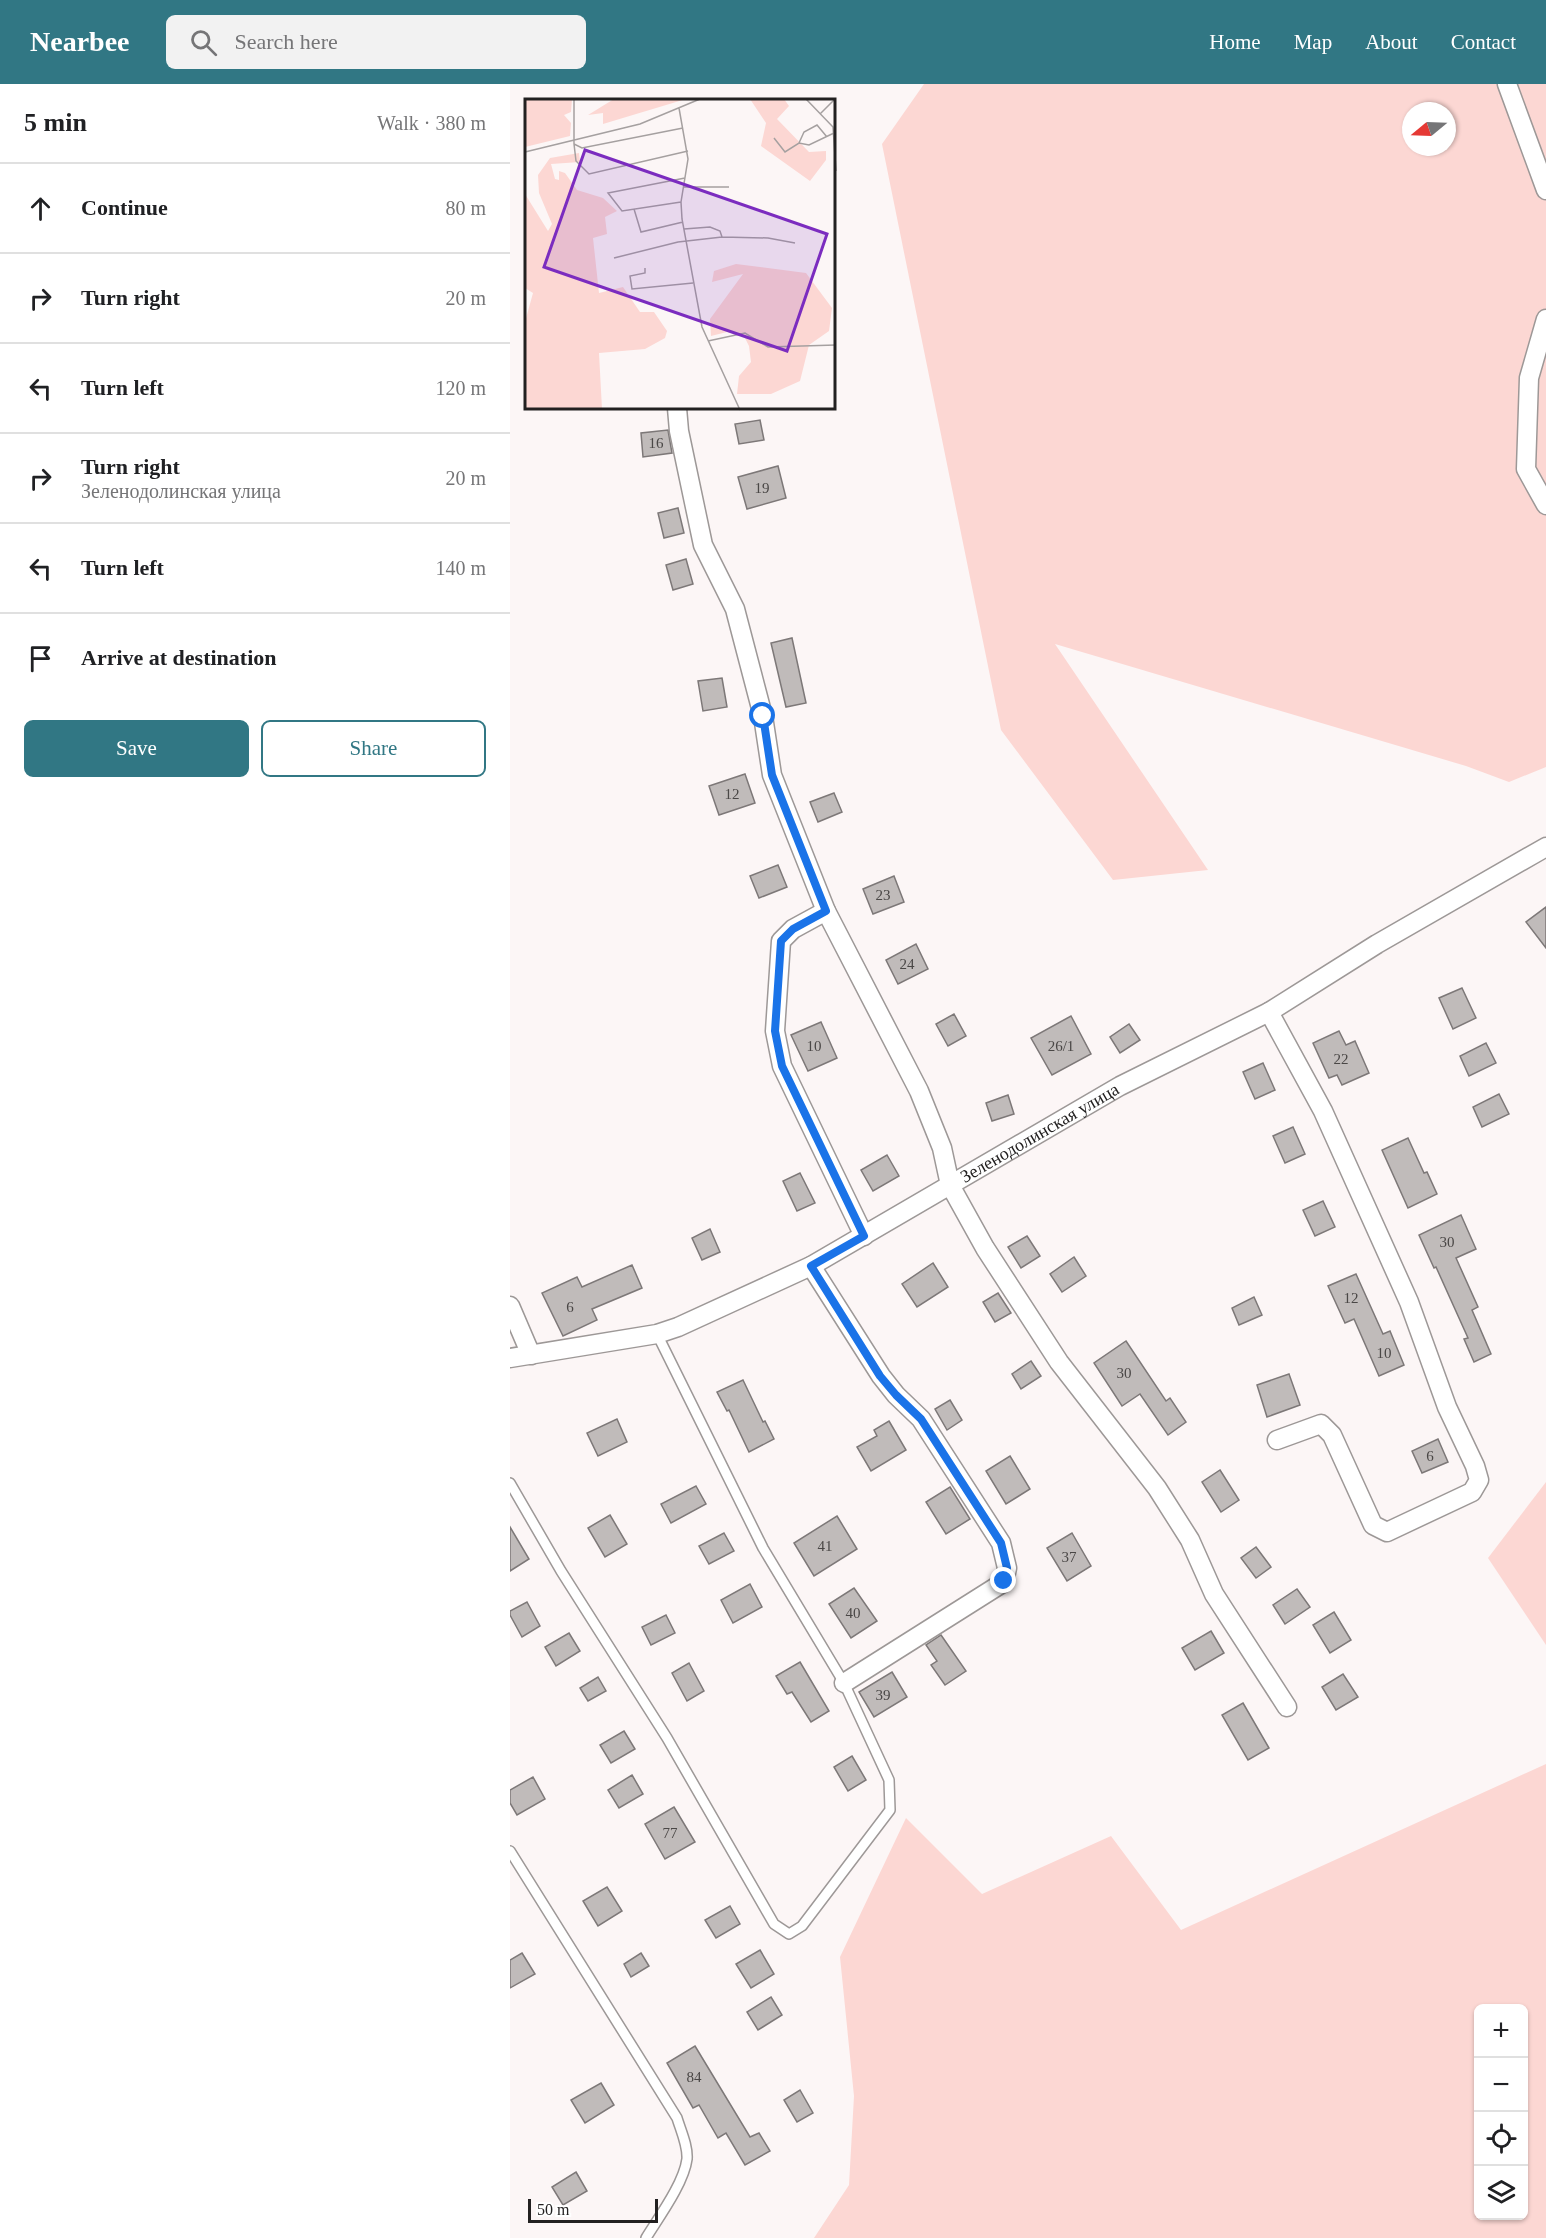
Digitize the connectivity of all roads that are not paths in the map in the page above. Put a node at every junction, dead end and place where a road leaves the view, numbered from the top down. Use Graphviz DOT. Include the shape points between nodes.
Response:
graph roads {
  1 [pos="1507,84"];
  2 [pos="1546,190"];
  3 [pos="1546,319"];
  4 [pos="677,410"];
  5 [pos="1546,505"];
  6 [pos="1546,847"];
  7 [pos="826,911"];
  8 [pos="1269,1012"];
  9 [pos="950,1185"];
  10 [pos="864,1236"];
  11 [pos="811,1266"];
  12 [pos="510,1306"];
  13 [pos="657,1334"];
  14 [pos="531,1355"];
  15 [pos="510,1358"];
  16 [pos="1277,1440"];
  17 [pos="510,1484"];
  18 [pos="844,1683"];
  19 [pos="1287,1707"];
  20 [pos="510,1851"];
  21 [pos="646,2238"];
  1 -- 2 [label="street"];
  3 -- 5 [label="street" via="1529,378 1526,469"];
  4 -- 7 [label="street" via="704,545 735,609 763,716 772,775"];
  6 -- 8 [label="street, Зеленодолинская улица" via="1377,944"];
  7 -- 9 [label="street" via="919,1092 942,1148"];
  7 -- 10 [label="street" via="793,929 781,941 775,1031 782,1066"];
  8 -- 9 [label="street, Зеленодолинская улица" via="1120,1086"];
  8 -- 16 [label="street" via="1333,1132 1408,1302 1479,1480 1472,1492 1387,1532 1373,1525 1332,1435 1321,1424"];
  9 -- 10 [label="street, Зеленодолинская улица"];
  9 -- 19 [label="street" via="985,1248 1059,1362 1157,1488 1190,1540 1214,1594"];
  10 -- 11 [label="street, Зеленодолинская улица"];
  11 -- 13 [label="street, Зеленодолинская улица"];
  11 -- 18 [label="street" via="880,1376 921,1419 1001,1543 1007,1568 1004,1581"];
  12 -- 14 [label="street"];
  13 -- 14 [label="street, Зеленодолинская улица"];
  13 -- 18 [label="lane" via="763,1548"];
  14 -- 15 [label="street, Зеленодолинская улица"];
  17 -- 18 [label="lane" via="667,1738 774,1924 789,1934 802,1926 890,1810 889,1780"];
  20 -- 21 [label="lane" via="677,2118 687,2159 675,2191"];
}
